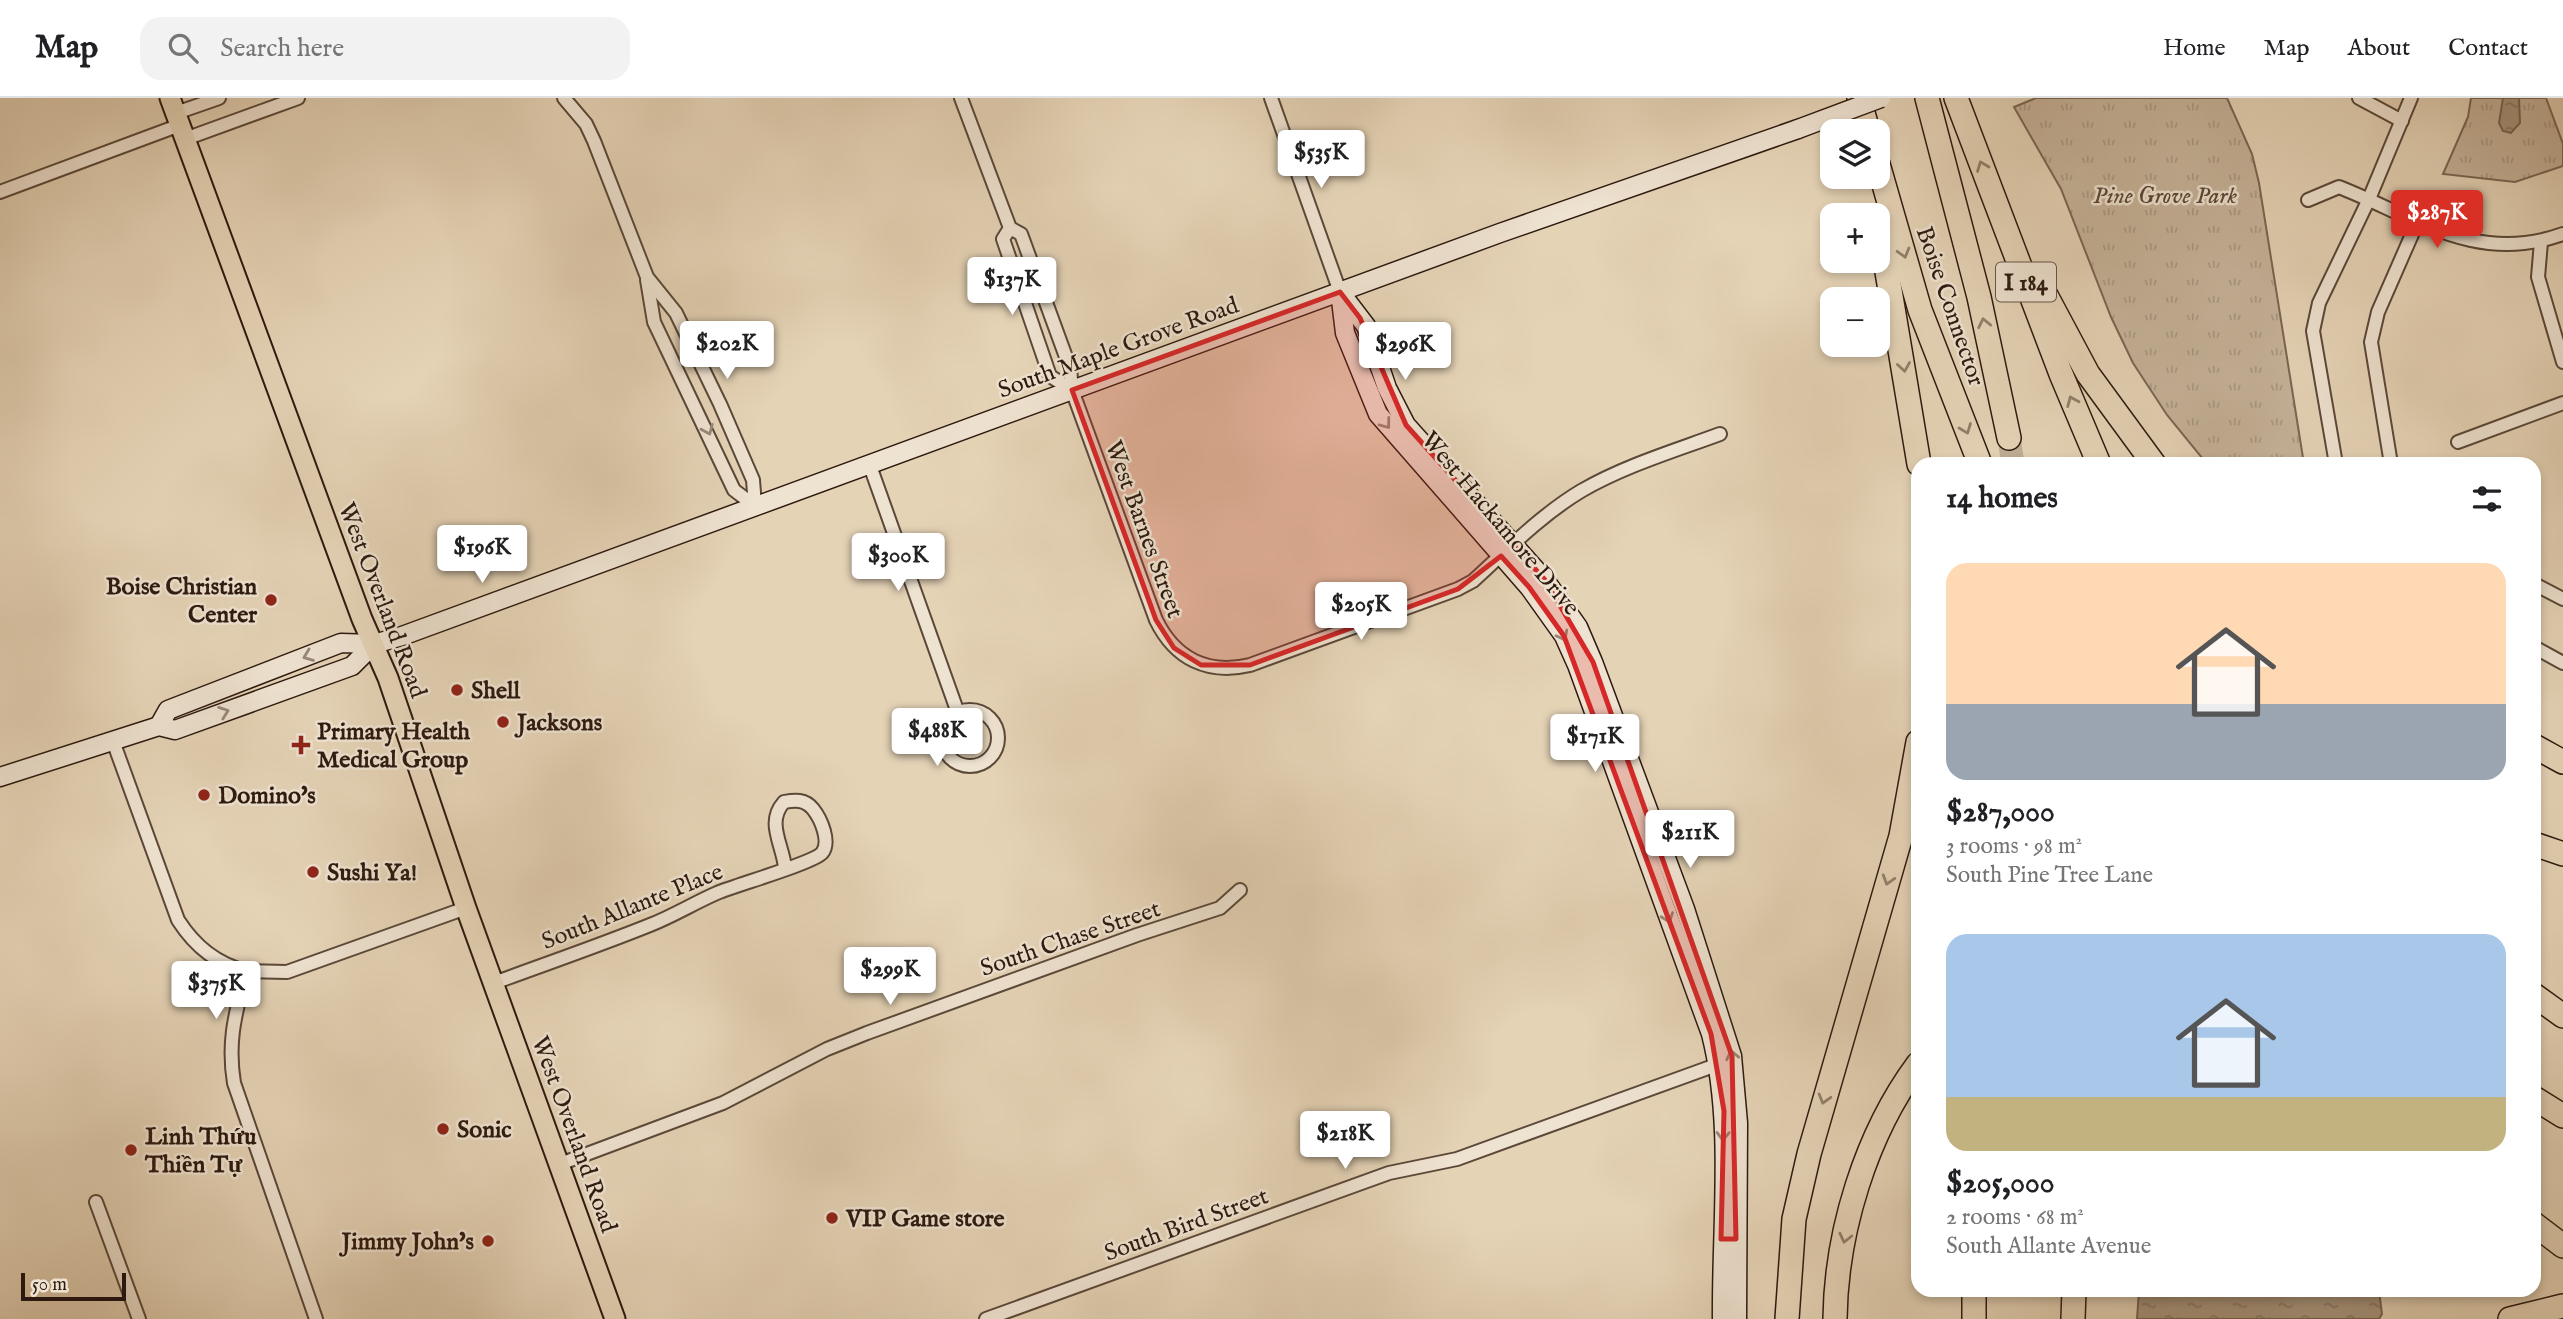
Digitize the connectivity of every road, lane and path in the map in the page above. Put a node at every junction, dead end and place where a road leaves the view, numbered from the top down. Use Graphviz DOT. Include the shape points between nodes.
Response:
graph roads {
  1 [pos="219,98"];
  2 [pos="298,98"];
  3 [pos="564,98"];
  4 [pos="961,98"];
  5 [pos="1271,98"];
  6 [pos="1853,98"];
  7 [pos="1859,98"];
  8 [pos="1881,98"];
  9 [pos="1927,98"];
  10 [pos="1956,98"];
  11 [pos="2359,98"];
  12 [pos="2411,98"];
  13 [pos="178,119"];
  14 [pos="1857,119"];
  15 [pos="1865,119"];
  16 [pos="2402,121"];
  17 [pos="1885,189"];
  18 [pos="0,192"];
  19 [pos="2369,199"];
  20 [pos="2308,200"];
  21 [pos="1998,205"];
  22 [pos="2417,222"];
  23 [pos="1010,228"];
  24 [pos="2563,234"];
  25 [pos="2541,242"];
  26 [pos="1887,273"];
  27 [pos="647,277"];
  28 [pos="1340,292"];
  29 [pos="2563,362"];
  30 [pos="1072,390"];
  31 [pos="2563,403"];
  32 [pos="1720,434"];
  33 [pos="2009,438"];
  34 [pos="2458,442"];
  35 [pos="1918,457"];
  36 [pos="1977,457"];
  37 [pos="2096,457"];
  38 [pos="2149,457"];
  39 [pos="2335,457"];
  40 [pos="2390,457"];
  41 [pos="869,463"];
  42 [pos="755,506"];
  43 [pos="1507,550"];
  44 [pos="2541,588"];
  45 [pos="2563,599"];
  46 [pos="373,644"];
  47 [pos="2541,651"];
  48 [pos="2563,663"];
  49 [pos="958,713"];
  50 [pos="159,726"];
  51 [pos="113,741"];
  52 [pos="2541,750"];
  53 [pos="2563,762"];
  54 [pos="0,777"];
  55 [pos="1911,781"];
  56 [pos="785,867"];
  57 [pos="1240,890"];
  58 [pos="467,908"];
  59 [pos="246,971"];
  60 [pos="494,983"];
  61 [pos="2541,1000"];
  62 [pos="2563,1016"];
  63 [pos="1719,1064"];
  64 [pos="1911,1076"];
  65 [pos="2541,1102"];
  66 [pos="2563,1116"];
  67 [pos="560,1164"];
  68 [pos="96,1202"];
  69 [pos="2541,1229"];
  70 [pos="1729,1239"];
  71 [pos="2563,1245"];
  72 [pos="1975,1297"];
  73 [pos="2074,1297"];
  74 [pos="2563,1306"];
  75 [pos="139,1319"];
  76 [pos="316,1319"];
  77 [pos="615,1319"];
  78 [pos="986,1319"];
  79 [pos="1722,1319"];
  80 [pos="1737,1319"];
  81 [pos="1787,1319"];
  82 [pos="1835,1319"];
  83 [pos="1974,1319"];
  84 [pos="2073,1319"];
  85 [pos="2510,1319"];
  1 -- 13 [label="street"];
  2 -- 13 [label="street"];
  3 -- 27 [label="street" via="594,141"];
  4 -- 23 [label="street"];
  5 -- 28 [label="street, West Hackamore Drive"];
  6 -- 14 [label="highway"];
  7 -- 15 [label="highway"];
  8 -- 28 [label="main road, South Maple Grove Road, bridge"];
  33 -- 9 [label="highway, one-way" via="1979,297"];
  21 -- 10 [label="highway, I 184, one-way"];
  11 -- 16 [label="street"];
  12 -- 16 [label="street"];
  13 -- 18 [label="street"];
  13 -- 46 [label="main road, West Overland Road"];
  16 -- 19 [label="street"];
  17 -- 36 [label="highway, Boise Connector, one-way" via="1920,310"];
  19 -- 20 [label="street" via="2339,187"];
  19 -- 22 [label="street"];
  19 -- 39 [label="street" via="2319,303 2313,331"];
  37 -- 21 [label="highway, I 184, one-way"];
  21 -- 38 [label="highway" via="2088,374"];
  22 -- 25 [label="street" via="2480,244"];
  22 -- 40 [label="street" via="2378,312 2371,342"];
  23 -- 30 [label="street, West Barnes Street" via="1021,234 1070,368"];
  23 -- 30 [label="street" via="1003,239 1050,376"];
  24 -- 25 [label="street"];
  25 -- 29 [label="street" via="2538,277"];
  26 -- 35 [label="highway, one-way"];
  27 -- 42 [label="street" via="676,313 720,404 752,480"];
  27 -- 42 [label="street, one-way" via="654,322 734,489"];
  28 -- 30 [label="main road, South Maple Grove Road"];
  28 -- 43 [label="main road, West Hackamore Drive" via="1345,333 1378,414"];
  30 -- 41 [label="main road, South Maple Grove Road"];
  30 -- 43 [label="street, West Barnes Street" via="1156,620 1174,648 1202,666 1250,665 1458,589 1474,581"];
  31 -- 34 [label="street"];
  32 -- 43 [label="street" via="1604,479 1560,505"];
  41 -- 42 [label="main road, South Maple Grove Road"];
  41 -- 49 [label="street"];
  42 -- 46 [label="main road, South Maple Grove Road"];
  43 -- 63 [label="main road, West Hackamore Drive, one-way" via="1571,650"];
  70 -- 43 [label="main road, West Hackamore Drive, one-way" via="1737,1086 1725,1029 1590,653 1565,605"];
  44 -- 45 [label="street"];
  50 -- 46 [label="main road, South Maple Grove Road, one-way" via="175,730 352,666"];
  46 -- 50 [label="main road, South Maple Grove Road, one-way" via="341,643 224,687 168,710"];
  46 -- 58 [label="main road, West Overland Road"];
  47 -- 48 [label="street"];
  49 -- 49 [label="street" via="950,718 942,736 946,754 962,765 981,764 994,752 995,727 975,710"];
  50 -- 51 [label="main road, South Maple Grove Road"];
  51 -- 54 [label="main road, South Maple Grove Road"];
  51 -- 59 [label="street" via="178,920 210,956"];
  52 -- 53 [label="highway"];
  55 -- 81 [label="highway, one-way" via="1901,836 1794,1219"];
  56 -- 56 [label="street, South Allante Place" via="812,861 824,851 826,839 815,812 797,800 784,802 776,811 774,824"];
  56 -- 60 [label="street, South Allante Place" via="650,925"];
  57 -- 67 [label="street, South Chase Street" via="1220,908 867,1033 723,1102"];
  58 -- 59 [label="street" via="287,972"];
  58 -- 60 [label="main road, West Overland Road"];
  59 -- 76 [label="street" via="231,1030 234,1083"];
  60 -- 67 [label="main road, West Overland Road"];
  61 -- 62 [label="highway"];
  63 -- 70 [label="main road, West Hackamore Drive, one-way"];
  63 -- 78 [label="street, South Bird Street" via="1457,1159 1388,1173"];
  64 -- 82 [label="highway, one-way" via="1884,1122 1863,1173 1843,1241"];
  65 -- 66 [label="highway"];
  67 -- 77 [label="main road, West Overland Road"];
  68 -- 75 [label="street"];
  69 -- 71 [label="highway"];
  70 -- 79 [label="main road, West Hackamore Drive"];
  70 -- 80 [label="main road, West Hackamore Drive"];
  72 -- 83 [label="highway"];
  73 -- 84 [label="highway"];
  74 -- 85 [label="highway"];
}
